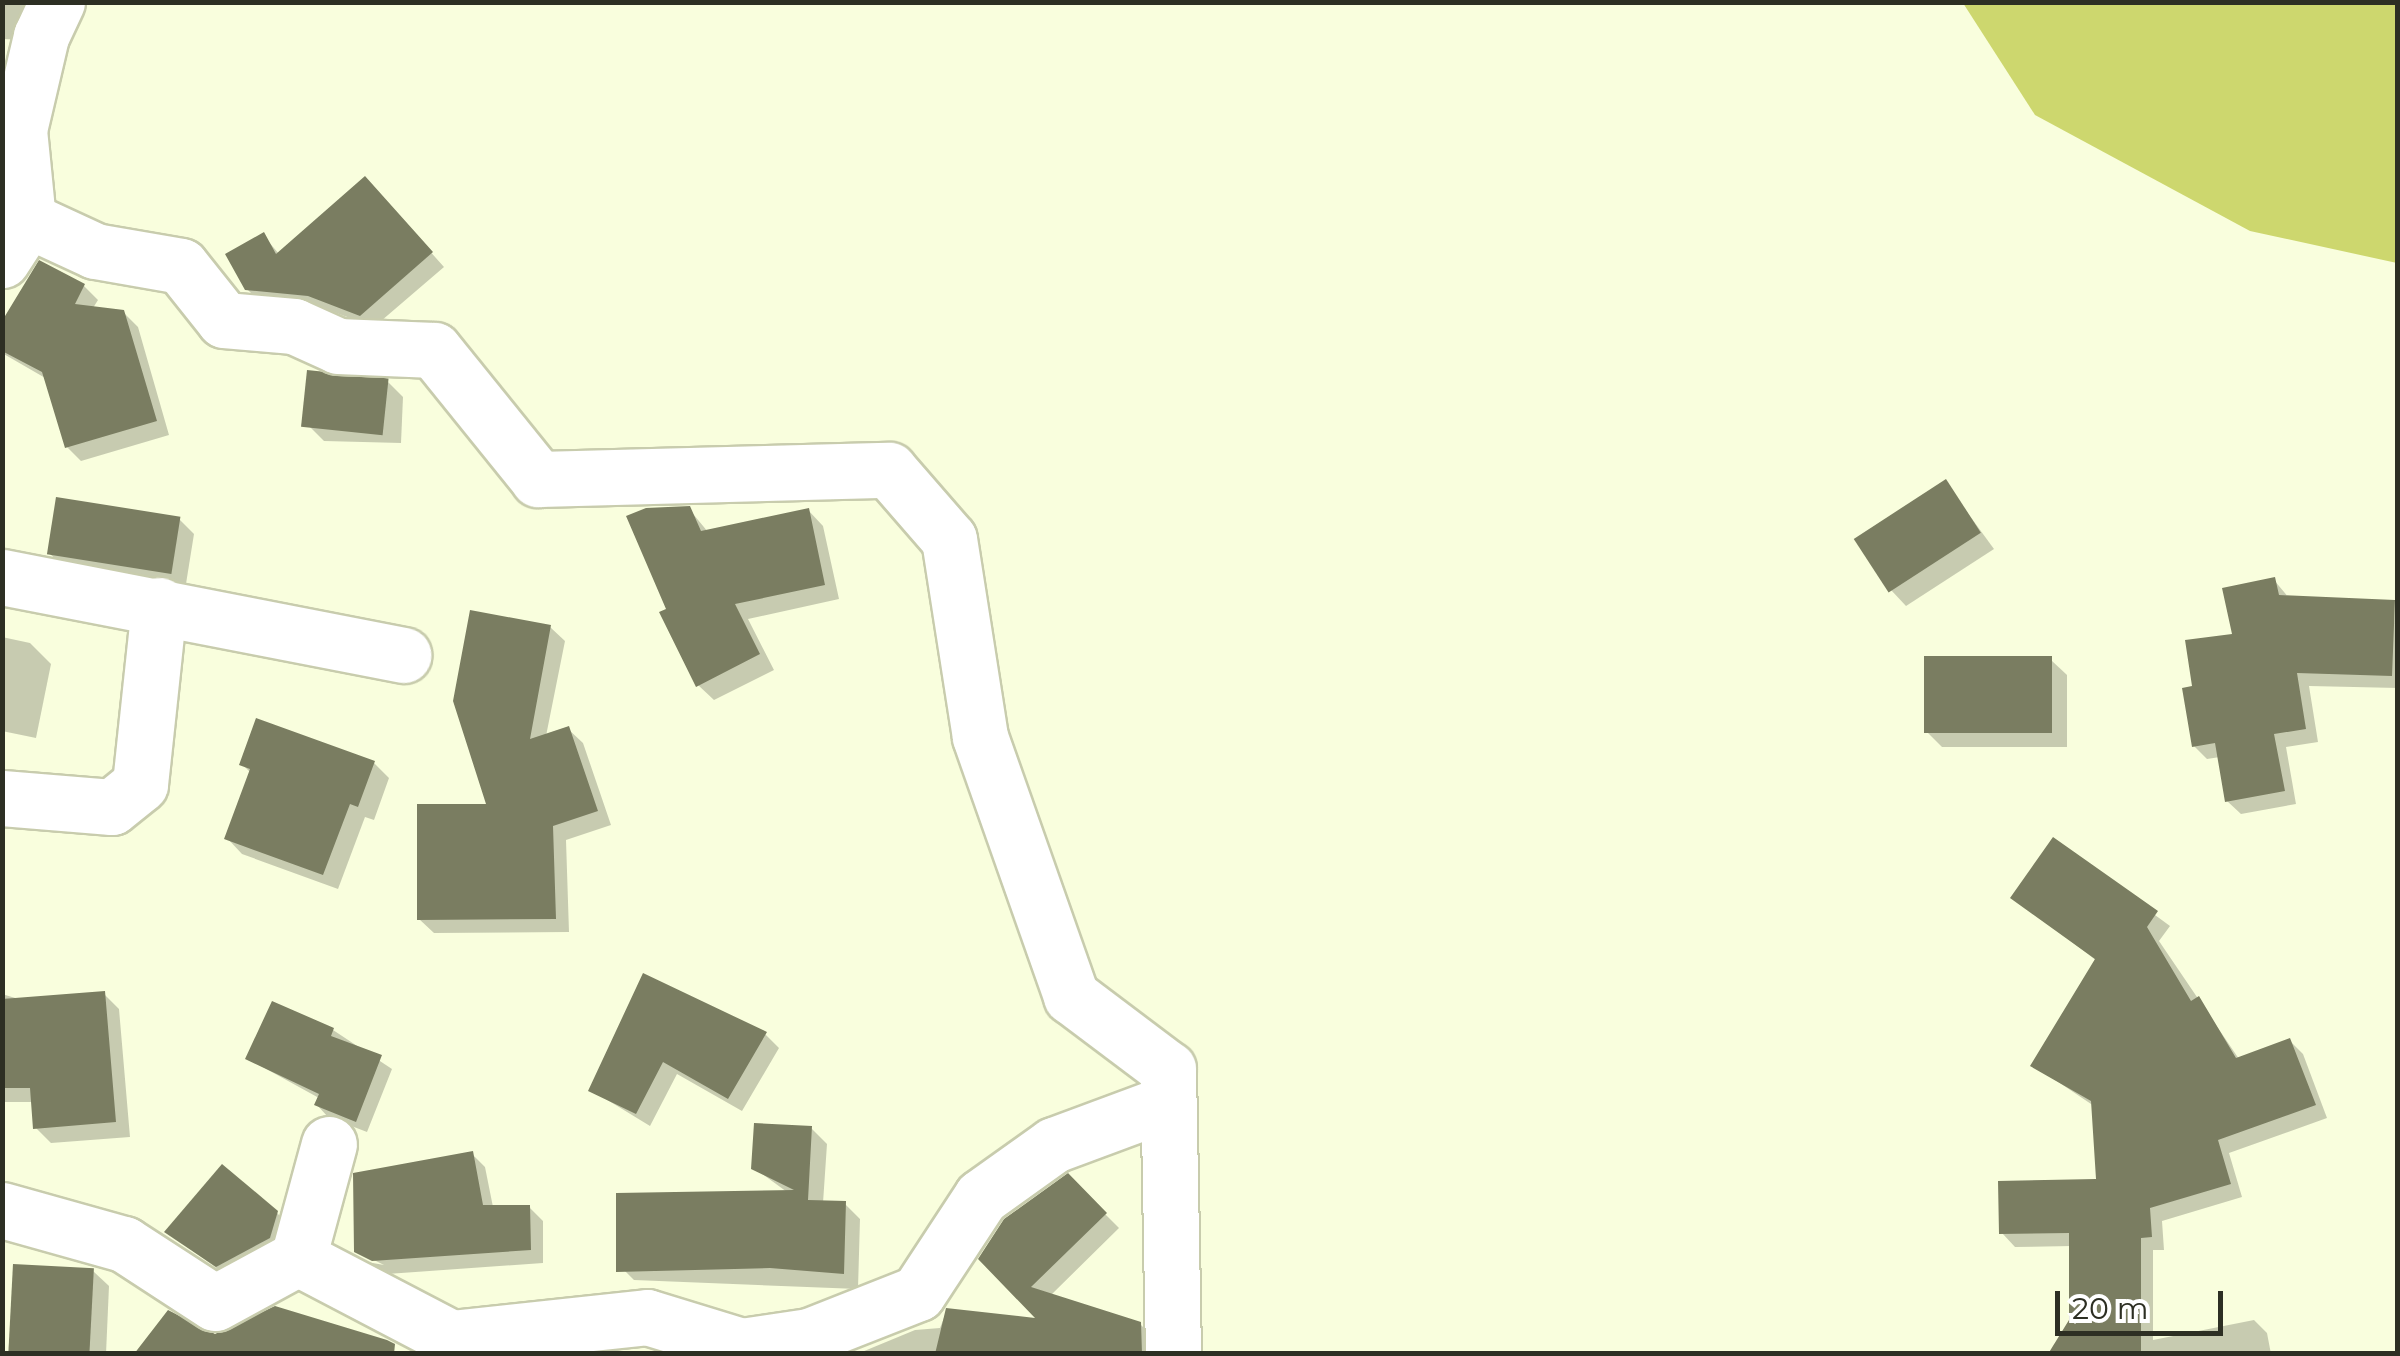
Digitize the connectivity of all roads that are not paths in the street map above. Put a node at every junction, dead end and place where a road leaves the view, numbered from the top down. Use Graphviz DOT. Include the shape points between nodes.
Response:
graph roads {
  1 [pos="57,2"];
  2 [pos="15,240"];
  3 [pos="2,577"];
  4 [pos="158,605"];
  5 [pos="403,655"];
  6 [pos="2,798"];
  7 [pos="1167,1103"];
  8 [pos="328,1144"];
  9 [pos="2,1210"];
  10 [pos="298,1258"];
  11 [pos="1174,1354"];
  1 -- 2 [label="street" via="41,36 19,130"];
  2 -- 7 [label="street" via="181,266 224,320 294,326 338,346 434,350 538,479 888,470 949,539 980,737 1071,996 1168,1069"];
  3 -- 4 [label="street"];
  4 -- 5 [label="street"];
  4 -- 6 [label="street" via="140,784 112,808"];
  7 -- 10 [label="street" via="1054,1146 980,1197 918,1293 809,1336 742,1346 647,1317 451,1338"];
  7 -- 11 [label="street"];
  8 -- 10 [label="street"];
  9 -- 10 [label="street" via="124,1244 215,1303"];
}
